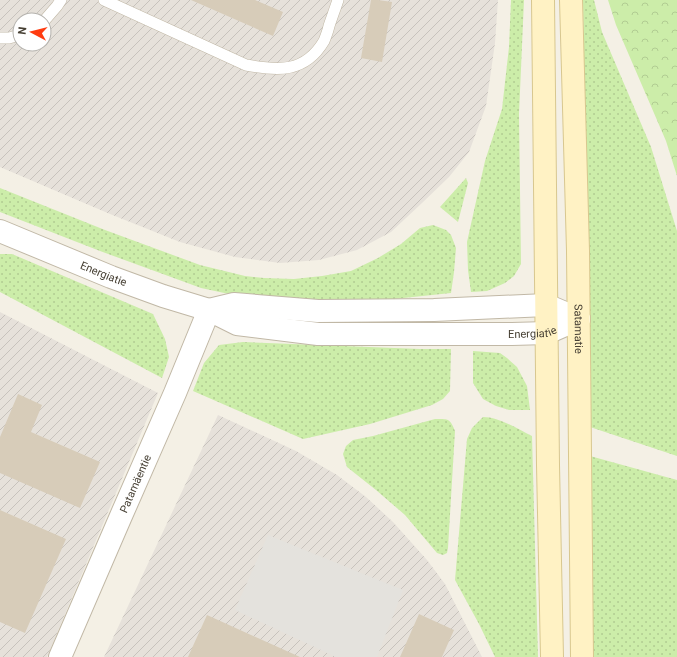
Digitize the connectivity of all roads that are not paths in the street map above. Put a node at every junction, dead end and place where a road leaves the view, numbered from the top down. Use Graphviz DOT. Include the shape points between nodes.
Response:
graph roads {
  1 [pos="61,0"];
  2 [pos="104,0"];
  3 [pos="338,0"];
  4 [pos="543,0"];
  5 [pos="571,0"];
  6 [pos="118,3"];
  7 [pos="52,12"];
  8 [pos="12,37"];
  9 [pos="0,38"];
  10 [pos="0,231"];
  11 [pos="546,305"];
  12 [pos="209,310"];
  13 [pos="579,318"];
  14 [pos="547,333"];
  15 [pos="60,657"];
  16 [pos="552,657"];
  17 [pos="582,657"];
  1 -- 7 [label="lane"];
  2 -- 6 [label="lane"];
  3 -- 6 [label="lane" via="325,40 314,54 299,65 282,69 246,65"];
  4 -- 11 [label="main road"];
  5 -- 13 [label="main road, Satamatie"];
  8 -- 9 [label="lane"];
  10 -- 12 [label="street, Energiatie" via="111,277"];
  11 -- 12 [label="street, Energiatie" via="434,310 318,311 234,304"];
  11 -- 13 [label="street, Energiatie"];
  11 -- 14 [label="main road"];
  12 -- 14 [label="street, Energiatie" via="237,324 318,334"];
  12 -- 15 [label="street, Patamäentie"];
  13 -- 14 [label="street, Energiatie"];
  13 -- 17 [label="main road, Satamatie"];
  14 -- 16 [label="main road"];
}
